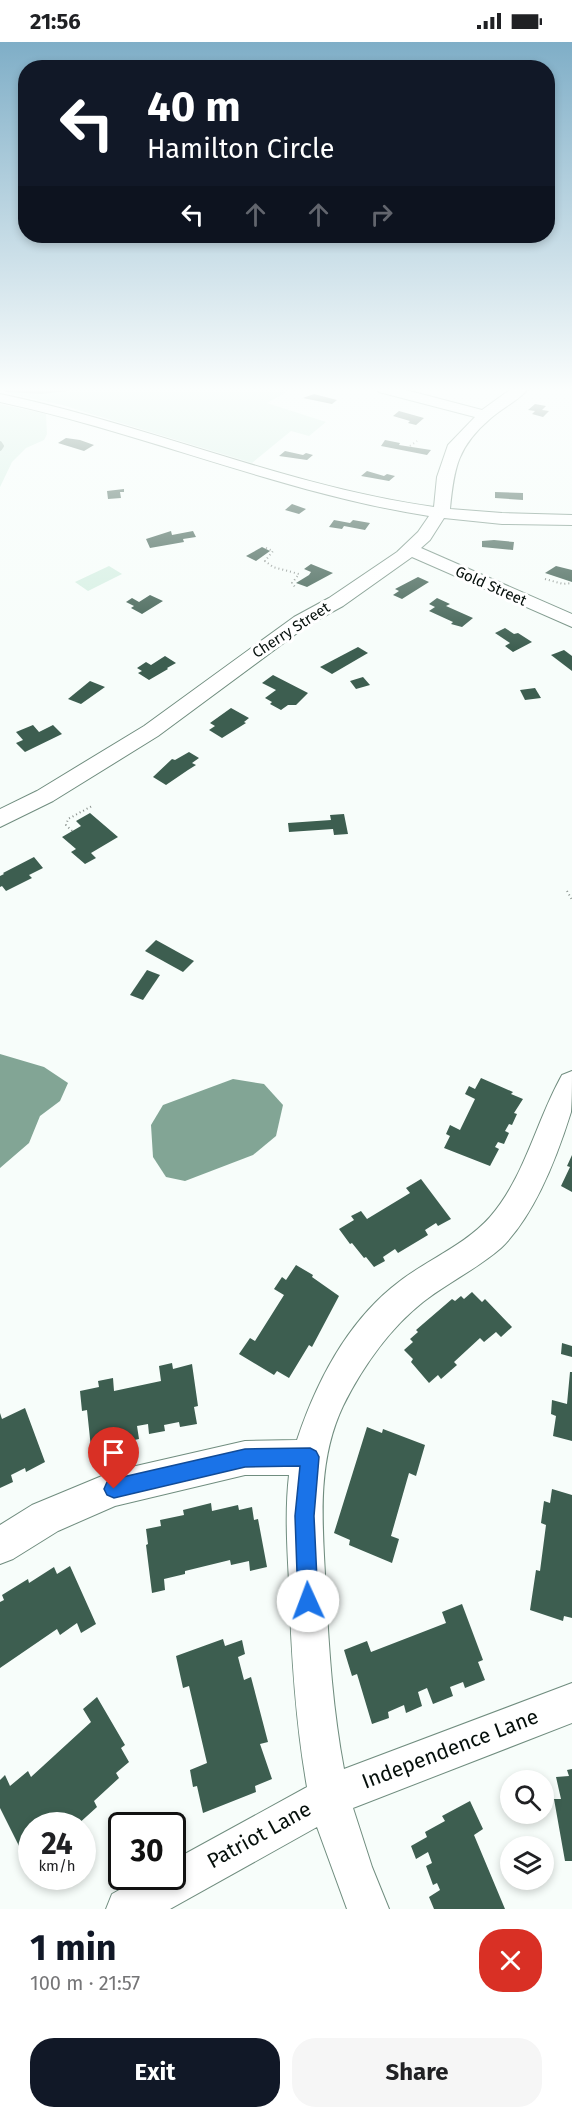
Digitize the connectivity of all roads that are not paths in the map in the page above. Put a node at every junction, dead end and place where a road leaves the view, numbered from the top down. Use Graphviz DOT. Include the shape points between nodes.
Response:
graph roads {
  1 [pos="278,476"];
  2 [pos="445,476"];
  3 [pos="440,512"];
  4 [pos="572,520"];
  5 [pos="410,549"];
  6 [pos="572,621"];
  7 [pos="0,819"];
  8 [pos="572,1083"];
  9 [pos="310,1457"];
  10 [pos="0,1546"];
  11 [pos="572,1703"];
  12 [pos="329,1798"];
  13 [pos="127,1909"];
  14 [pos="368,1909"];
  1 -- 3 [label="street" via="393,505"];
  2 -- 3 [label="street, Cherry Street" via="445,499"];
  3 -- 4 [label="street"];
  3 -- 5 [label="street, Cherry Street"];
  5 -- 6 [label="street, Gold Street"];
  5 -- 7 [label="street, Cherry Street" via="386,569 252,655 151,731"];
  8 -- 9 [label="street" via="510,1216 488,1240 394,1307 364,1341 340,1378 317,1429"];
  9 -- 10 [label="street" via="245,1458 114,1489 45,1518"];
  9 -- 12 [label="street" via="304,1516 310,1665"];
  11 -- 12 [label="street, Independence Lane"];
  12 -- 13 [label="street, Patriot Lane"];
  12 -- 14 [label="street"];
}
